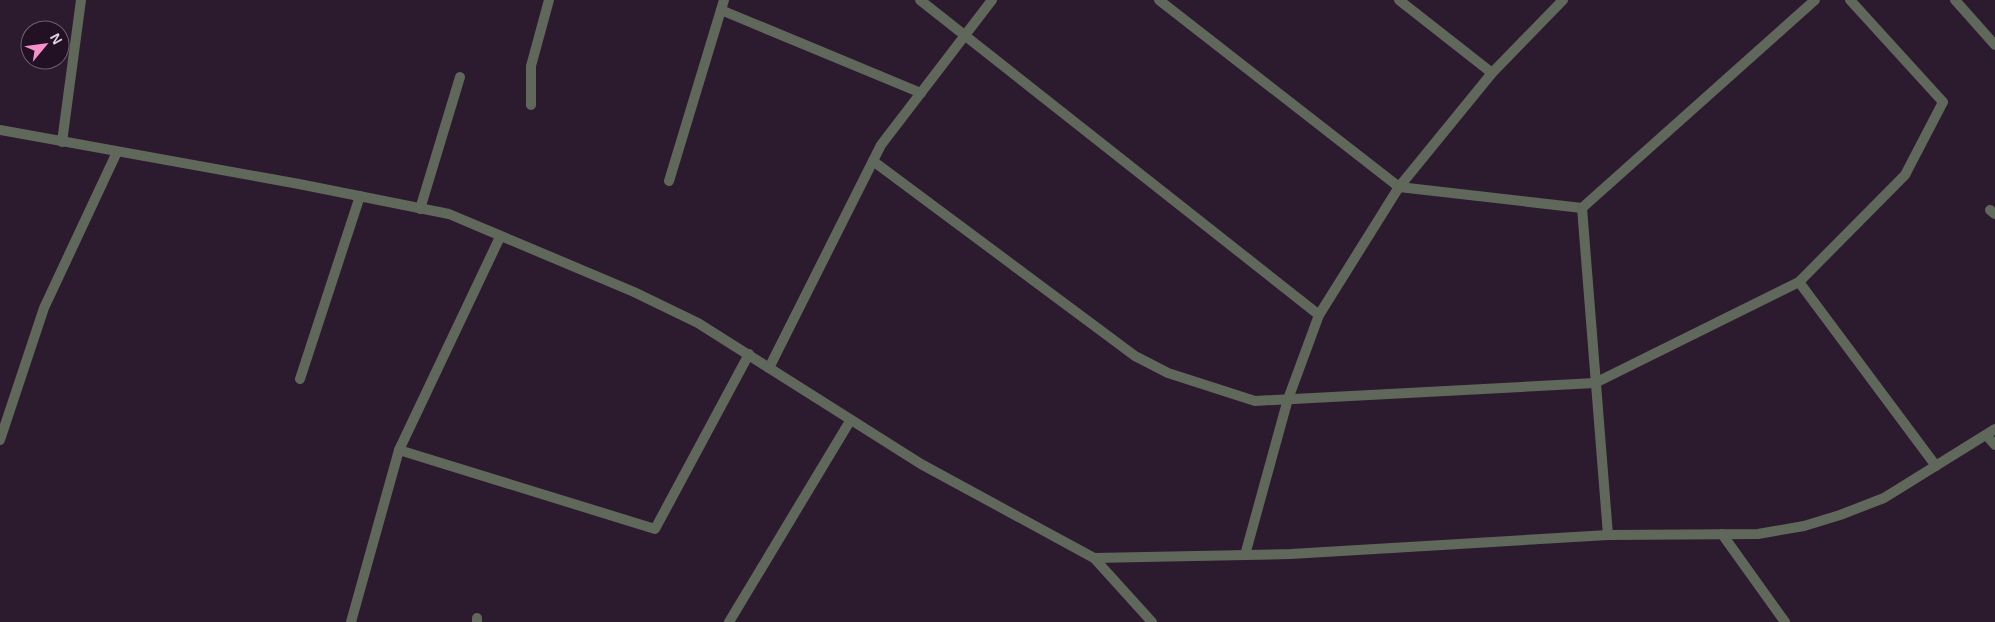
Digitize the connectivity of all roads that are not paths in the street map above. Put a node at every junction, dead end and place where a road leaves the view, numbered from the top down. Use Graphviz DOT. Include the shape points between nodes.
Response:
graph roads {
  1 [pos="81,0"];
  2 [pos="549,0"];
  3 [pos="920,0"];
  4 [pos="992,0"];
  5 [pos="1159,0"];
  6 [pos="1399,0"];
  7 [pos="1563,0"];
  8 [pos="1815,0"];
  9 [pos="1850,0"];
  10 [pos="1955,0"];
  11 [pos="722,5"];
  12 [pos="965,36"];
  13 [pos="1995,45"];
  14 [pos="1492,73"];
  15 [pos="460,77"];
  16 [pos="921,93"];
  17 [pos="531,105"];
  18 [pos="0,130"];
  19 [pos="62,142"];
  20 [pos="118,152"];
  21 [pos="873,160"];
  22 [pos="669,180"];
  23 [pos="1399,187"];
  24 [pos="360,196"];
  25 [pos="1582,208"];
  26 [pos="420,209"];
  27 [pos="500,237"];
  28 [pos="1799,282"];
  29 [pos="1319,315"];
  30 [pos="749,354"];
  31 [pos="769,368"];
  32 [pos="300,379"];
  33 [pos="1595,383"];
  34 [pos="1288,399"];
  35 [pos="850,421"];
  36 [pos="1991,432"];
  37 [pos="0,440"];
  38 [pos="1995,445"];
  39 [pos="399,450"];
  40 [pos="1936,466"];
  41 [pos="1722,534"];
  42 [pos="1608,536"];
  43 [pos="1245,555"];
  44 [pos="1094,558"];
  45 [pos="351,622"];
  46 [pos="729,622"];
  47 [pos="1152,622"];
  48 [pos="1785,622"];
  1 -- 19 [label="street"];
  2 -- 17 [label="street" via="531,66"];
  3 -- 12 [label="street"];
  4 -- 12 [label="street"];
  5 -- 23 [label="street"];
  6 -- 14 [label="street"];
  7 -- 14 [label="street"];
  8 -- 25 [label="street"];
  9 -- 28 [label="street" via="1943,102 1905,175"];
  10 -- 13 [label="street"];
  11 -- 16 [label="street"];
  11 -- 22 [label="street"];
  12 -- 16 [label="street"];
  12 -- 29 [label="street"];
  14 -- 23 [label="street"];
  15 -- 26 [label="street"];
  16 -- 21 [label="street"];
  18 -- 19 [label="street"];
  19 -- 20 [label="street"];
  20 -- 24 [label="street"];
  20 -- 37 [label="street" via="44,308"];
  21 -- 31 [label="street"];
  21 -- 34 [label="street" via="1135,356 1168,373 1255,401"];
  23 -- 25 [label="street"];
  23 -- 29 [label="street"];
  24 -- 26 [label="street"];
  24 -- 32 [label="street"];
  25 -- 33 [label="street"];
  26 -- 27 [label="street" via="449,214"];
  27 -- 30 [label="street" via="666,307"];
  27 -- 39 [label="street"];
  28 -- 33 [label="street"];
  28 -- 40 [label="street"];
  29 -- 34 [label="street"];
  30 -- 31 [label="street"];
  30 -- 39 [label="street" via="655,529"];
  31 -- 35 [label="street"];
  33 -- 34 [label="street"];
  33 -- 42 [label="street"];
  34 -- 43 [label="street"];
  35 -- 44 [label="street" via="921,464"];
  35 -- 46 [label="street"];
  36 -- 38 [label="street"];
  36 -- 40 [label="street"];
  39 -- 45 [label="street"];
  40 -- 41 [label="street" via="1884,498 1840,515 1804,526 1758,534"];
  41 -- 42 [label="street"];
  41 -- 48 [label="street"];
  42 -- 43 [label="street"];
  43 -- 44 [label="street"];
  44 -- 47 [label="street"];
}
